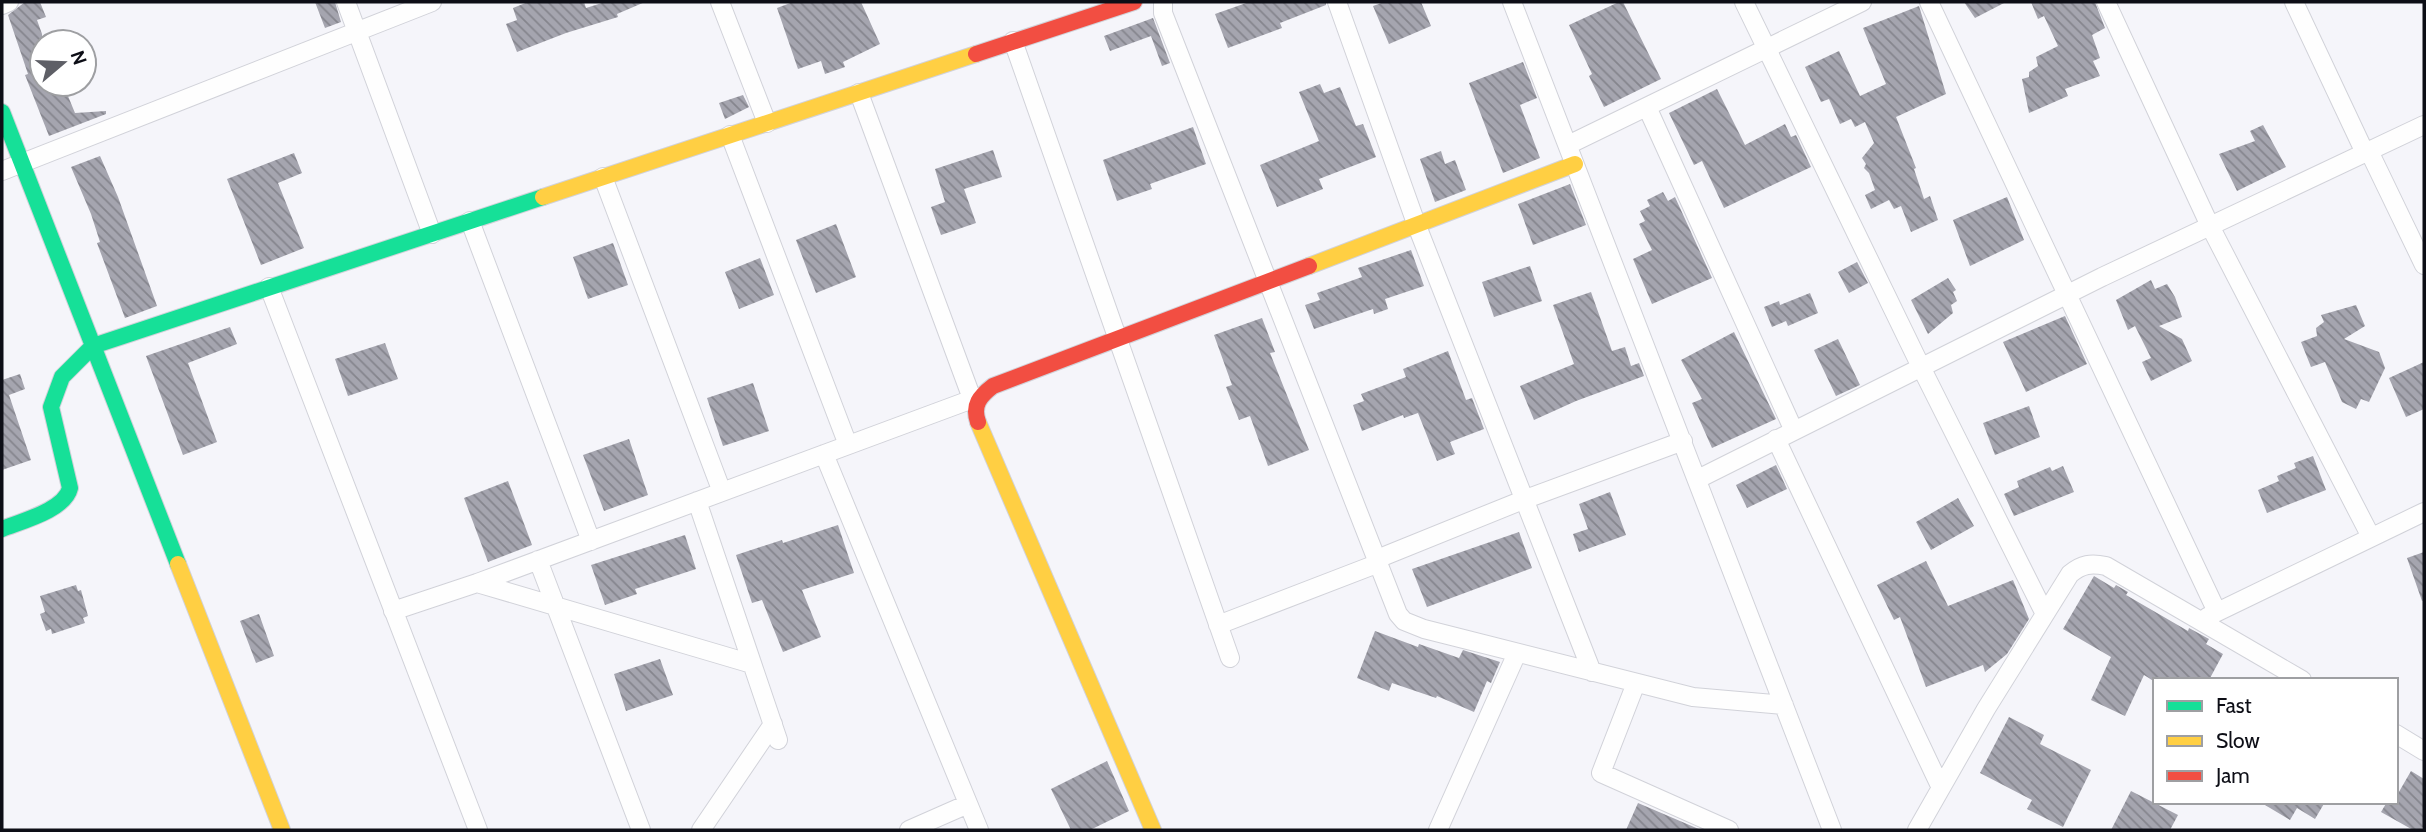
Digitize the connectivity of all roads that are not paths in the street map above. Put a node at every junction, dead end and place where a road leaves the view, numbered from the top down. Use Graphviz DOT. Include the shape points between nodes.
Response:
graph roads {
  1 [pos="9,2"];
  2 [pos="346,2"];
  3 [pos="432,2"];
  4 [pos="720,2"];
  5 [pos="1130,2"];
  6 [pos="1163,2"];
  7 [pos="1337,2"];
  8 [pos="1512,2"];
  9 [pos="1744,2"];
  10 [pos="1862,2"];
  11 [pos="1929,2"];
  12 [pos="2106,2"];
  13 [pos="2294,2"];
  14 [pos="2,5"];
  15 [pos="357,31"];
  16 [pos="1013,41"];
  17 [pos="1766,48"];
  18 [pos="859,93"];
  19 [pos="1647,107"];
  20 [pos="2,112"];
  21 [pos="767,123"];
  22 [pos="2424,125"];
  23 [pos="730,135"];
  24 [pos="1568,145"];
  25 [pos="2367,152"];
  26 [pos="22,164"];
  27 [pos="1575,164"];
  28 [pos="2,171"];
  29 [pos="603,177"];
  30 [pos="470,221"];
  31 [pos="1417,226"];
  32 [pos="2210,226"];
  33 [pos="432,234"];
  34 [pos="2424,265"];
  35 [pos="1269,283"];
  36 [pos="269,288"];
  37 [pos="2067,294"];
  38 [pos="1118,339"];
  39 [pos="93,345"];
  40 [pos="1921,367"];
  41 [pos="975,400"];
  42 [pos="1794,431"];
  43 [pos="1776,439"];
  44 [pos="1683,441"];
  45 [pos="848,446"];
  46 [pos="824,454"];
  47 [pos="1698,479"];
  48 [pos="722,492"];
  49 [pos="1523,500"];
  50 [pos="697,501"];
  51 [pos="2424,512"];
  52 [pos="2,529"];
  53 [pos="2371,537"];
  54 [pos="591,541"];
  55 [pos="538,560"];
  56 [pos="1378,561"];
  57 [pos="477,583"];
  58 [pos="555,606"];
  59 [pos="394,611"];
  60 [pos="2217,612"];
  61 [pos="2045,614"];
  62 [pos="2200,620"];
  63 [pos="1218,625"];
  64 [pos="1517,653"];
  65 [pos="1230,658"];
  66 [pos="752,664"];
  67 [pos="1592,672"];
  68 [pos="2299,678"];
  69 [pos="1636,683"];
  70 [pos="1784,705"];
  71 [pos="2398,735"];
  72 [pos="2424,751"];
  73 [pos="1941,788"];
  74 [pos="968,804"];
  75 [pos="472,829"];
  76 [pos="282,830"];
  77 [pos="641,830"];
  78 [pos="701,830"];
  79 [pos="909,830"];
  80 [pos="979,830"];
  81 [pos="1153,830"];
  82 [pos="1438,830"];
  83 [pos="1729,830"];
  84 [pos="1832,830"];
  85 [pos="1917,830"];
  1 -- 14 [label="street"];
  2 -- 15 [label="street"];
  3 -- 15 [label="street"];
  4 -- 21 [label="street"];
  5 -- 16 [label="street"];
  6 -- 35 [label="street" via="1163,13"];
  7 -- 31 [label="street"];
  8 -- 24 [label="street"];
  9 -- 17 [label="street"];
  10 -- 17 [label="street"];
  11 -- 37 [label="street"];
  12 -- 32 [label="street"];
  13 -- 25 [label="street"];
  15 -- 26 [label="street"];
  15 -- 33 [label="street"];
  16 -- 18 [label="street"];
  16 -- 38 [label="street"];
  17 -- 19 [label="street"];
  17 -- 40 [label="street"];
  18 -- 21 [label="street"];
  18 -- 41 [label="street"];
  19 -- 24 [label="street"];
  19 -- 42 [label="street"];
  20 -- 26 [label="street"];
  21 -- 23 [label="street"];
  22 -- 25 [label="street"];
  23 -- 29 [label="street"];
  23 -- 45 [label="street"];
  24 -- 27 [label="street"];
  25 -- 32 [label="street"];
  25 -- 34 [label="street"];
  26 -- 28 [label="street"];
  26 -- 39 [label="street"];
  27 -- 31 [label="street"];
  27 -- 44 [label="street"];
  29 -- 30 [label="street"];
  29 -- 48 [label="street"];
  30 -- 33 [label="street"];
  30 -- 54 [label="street"];
  31 -- 35 [label="street"];
  31 -- 49 [label="street"];
  32 -- 37 [label="street"];
  32 -- 53 [label="street"];
  33 -- 36 [label="street"];
  35 -- 38 [label="street"];
  35 -- 56 [label="street"];
  36 -- 39 [label="street"];
  36 -- 59 [label="street"];
  37 -- 40 [label="street"];
  37 -- 60 [label="street"];
  38 -- 41 [label="street" via="993,386"];
  38 -- 63 [label="street"];
  39 -- 52 [label="street" via="62,377 51,407 70,488 68,498"];
  39 -- 76 [label="street"];
  40 -- 42 [label="street"];
  40 -- 61 [label="street"];
  41 -- 45 [label="street"];
  41 -- 81 [label="street" via="976,418"];
  42 -- 43 [label="street"];
  43 -- 47 [label="street"];
  43 -- 73 [label="street"];
  44 -- 47 [label="street"];
  44 -- 49 [label="street"];
  45 -- 46 [label="street"];
  46 -- 48 [label="street"];
  46 -- 74 [label="street"];
  47 -- 70 [label="street"];
  48 -- 50 [label="street"];
  49 -- 56 [label="street"];
  49 -- 67 [label="street"];
  50 -- 54 [label="street"];
  50 -- 66 [label="street"];
  51 -- 53 [label="street"];
  53 -- 60 [label="street"];
  54 -- 55 [label="street"];
  55 -- 57 [label="street"];
  55 -- 58 [label="street"];
  56 -- 63 [label="street"];
  56 -- 64 [label="street" via="1398,614 1405,621"];
  57 -- 58 [label="street"];
  57 -- 59 [label="street"];
  58 -- 66 [label="street"];
  58 -- 77 [label="street"];
  59 -- 75 [label="street"];
  60 -- 62 [label="street"];
  61 -- 62 [label="street" via="2070,574 2092,564 2106,566"];
  61 -- 73 [label="street"];
  62 -- 68 [label="street"];
  63 -- 65 [label="street"];
  64 -- 67 [label="street"];
  64 -- 82 [label="street"];
  66 -- 78 [label="street" via="775,732"];
  67 -- 69 [label="street"];
  69 -- 70 [label="street" via="1693,697"];
  69 -- 83 [label="street" via="1601,773"];
  70 -- 84 [label="street"];
  71 -- 72 [label="street"];
  73 -- 85 [label="street"];
  74 -- 79 [label="street"];
  74 -- 80 [label="street"];
}
